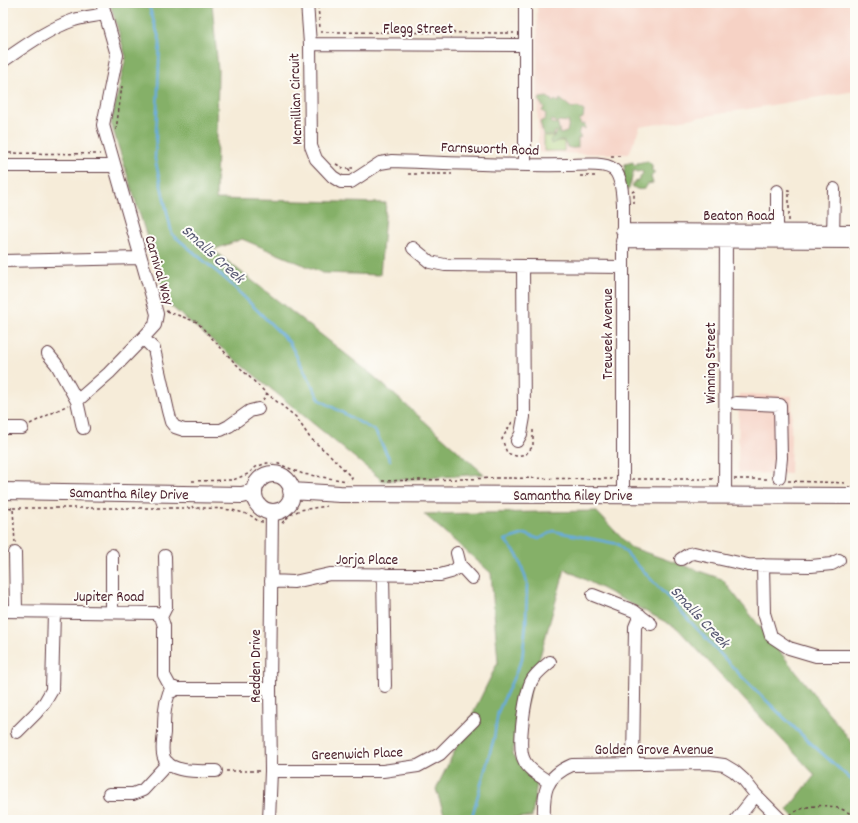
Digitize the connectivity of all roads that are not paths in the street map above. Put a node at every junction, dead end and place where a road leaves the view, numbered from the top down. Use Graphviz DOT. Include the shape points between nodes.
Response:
graph roads {
  1 [pos="308,3"];
  2 [pos="525,3"];
  3 [pos="103,8"];
  4 [pos="317,40"];
  5 [pos="525,45"];
  6 [pos="3,61"];
  7 [pos="112,160"];
  8 [pos="525,165"];
  9 [pos="3,166"];
  10 [pos="364,174"];
  11 [pos="617,174"];
  12 [pos="834,189"];
  13 [pos="783,190"];
  14 [pos="855,231"];
  15 [pos="622,236"];
  16 [pos="833,236"];
  17 [pos="726,237"];
  18 [pos="777,237"];
  19 [pos="855,242"];
  20 [pos="413,248"];
  21 [pos="140,258"];
  22 [pos="3,261"];
  23 [pos="523,266"];
  24 [pos="623,267"];
  25 [pos="143,338"];
  26 [pos="48,354"];
  27 [pos="77,401"];
  28 [pos="736,403"];
  29 [pos="258,409"];
  30 [pos="3,428"];
  31 [pos="22,428"];
  32 [pos="83,428"];
  33 [pos="517,441"];
  34 [pos="778,479"];
  35 [pos="725,487"];
  36 [pos="3,491"];
  37 [pos="291,491"];
  38 [pos="254,492"];
  39 [pos="854,493"];
  40 [pos="624,495"];
  41 [pos="272,511"];
  42 [pos="15,553"];
  43 [pos="112,555"];
  44 [pos="165,556"];
  45 [pos="681,559"];
  46 [pos="839,560"];
  47 [pos="763,565"];
  48 [pos="383,574"];
  49 [pos="472,578"];
  50 [pos="271,581"];
  51 [pos="593,596"];
  52 [pos="16,610"];
  53 [pos="3,611"];
  54 [pos="54,612"];
  55 [pos="112,612"];
  56 [pos="640,615"];
  57 [pos="161,617"];
  58 [pos="651,624"];
  59 [pos="855,656"];
  60 [pos="550,662"];
  61 [pos="385,686"];
  62 [pos="177,689"];
  63 [pos="270,689"];
  64 [pos="474,720"];
  65 [pos="17,732"];
  66 [pos="168,763"];
  67 [pos="633,764"];
  68 [pos="216,771"];
  69 [pos="271,771"];
  70 [pos="549,782"];
  71 [pos="109,794"];
  72 [pos="756,795"];
  73 [pos="784,818"];
  74 [pos="269,820"];
  75 [pos="544,820"];
  76 [pos="736,820"];
  1 -- 4 [label="street, Mcmillian Circuit"];
  2 -- 5 [label="street"];
  3 -- 6 [label="street" via="56,28"];
  3 -- 7 [label="street, Carnival Way" via="117,55 103,125"];
  4 -- 5 [label="street, Flegg Street"];
  4 -- 10 [label="street, Mcmillian Circuit" via="310,138 313,152 316,159 338,181 351,182"];
  5 -- 8 [label="street"];
  7 -- 9 [label="street"];
  7 -- 21 [label="street, Carnival Way"];
  8 -- 10 [label="street, Farnsworth Road" via="392,161 380,163"];
  8 -- 11 [label="street, Farnsworth Road" via="601,165 613,169"];
  11 -- 15 [label="street, Treweek Avenue" via="622,189"];
  12 -- 16 [label="street"];
  13 -- 18 [label="street"];
  14 -- 16 [label="street, Beaton Road"];
  15 -- 17 [label="street, Beaton Road"];
  15 -- 24 [label="street, Treweek Avenue"];
  16 -- 18 [label="street, Beaton Road"];
  16 -- 19 [label="street, Beaton Road"];
  17 -- 18 [label="street, Beaton Road"];
  17 -- 35 [label="street, Winning Street"];
  20 -- 23 [label="street" via="430,262 445,265"];
  21 -- 22 [label="street"];
  21 -- 25 [label="street, Carnival Way" via="157,314 155,325"];
  23 -- 24 [label="street"];
  23 -- 33 [label="street" via="524,417"];
  24 -- 40 [label="street, Treweek Avenue"];
  25 -- 27 [label="street, Carnival Way"];
  25 -- 29 [label="street" via="154,349 168,411 175,427 184,430 221,430 250,411"];
  26 -- 27 [label="street"];
  27 -- 32 [label="street"];
  28 -- 34 [label="street" via="780,405 781,458"];
  30 -- 31 [label="street"];
  35 -- 39 [label="main road, Samantha Riley Drive"];
  35 -- 40 [label="main road, Samantha Riley Drive"];
  36 -- 38 [label="main road, Samantha Riley Drive" via="242,495"];
  37 -- 38 [label="main road" via="283,477 272,474 262,478"];
  37 -- 40 [label="main road, Samantha Riley Drive" via="340,494"];
  37 -- 41 [label="main road" via="287,505 278,511"];
  38 -- 41 [label="main road" via="256,502 264,509"];
  41 -- 50 [label="street, Redden Drive"];
  42 -- 52 [label="street"];
  43 -- 55 [label="street"];
  44 -- 57 [label="street" via="166,607"];
  45 -- 47 [label="street" via="694,554 737,563"];
  46 -- 47 [label="street" via="832,564 811,566"];
  47 -- 59 [label="street" via="764,613 772,636 789,648 816,656"];
  48 -- 49 [label="street, Jorja Place" via="440,575 451,572 458,559"];
  48 -- 50 [label="street, Jorja Place" via="330,574 294,582"];
  48 -- 61 [label="street"];
  50 -- 63 [label="street, Redden Drive"];
  51 -- 56 [label="street"];
  52 -- 53 [label="street, Jupiter Road"];
  52 -- 54 [label="street, Jupiter Road"];
  54 -- 55 [label="street, Jupiter Road"];
  54 -- 65 [label="street" via="52,690 36,713"];
  55 -- 57 [label="street, Jupiter Road" via="156,613"];
  56 -- 58 [label="street"];
  56 -- 67 [label="street" via="635,626"];
  57 -- 62 [label="street, Jupiter Road" via="164,626 164,675 170,686"];
  60 -- 70 [label="street" via="531,681 523,719 521,750 530,769"];
  62 -- 63 [label="street"];
  62 -- 66 [label="street" via="169,693 165,703 163,749"];
  63 -- 69 [label="street, Redden Drive"];
  64 -- 69 [label="street, Greenwich Place" via="440,754 418,766 383,771"];
  66 -- 68 [label="street" via="185,771"];
  66 -- 71 [label="street" via="143,790 133,794"];
  67 -- 70 [label="street, Golden Grove Avenue" via="572,765 561,770"];
  67 -- 72 [label="street, Golden Grove Avenue" via="709,762 724,765 744,780"];
  69 -- 74 [label="street, Redden Drive"];
  70 -- 75 [label="street" via="545,795"];
  72 -- 73 [label="street, Golden Grove Avenue"];
  72 -- 76 [label="street"];
}
